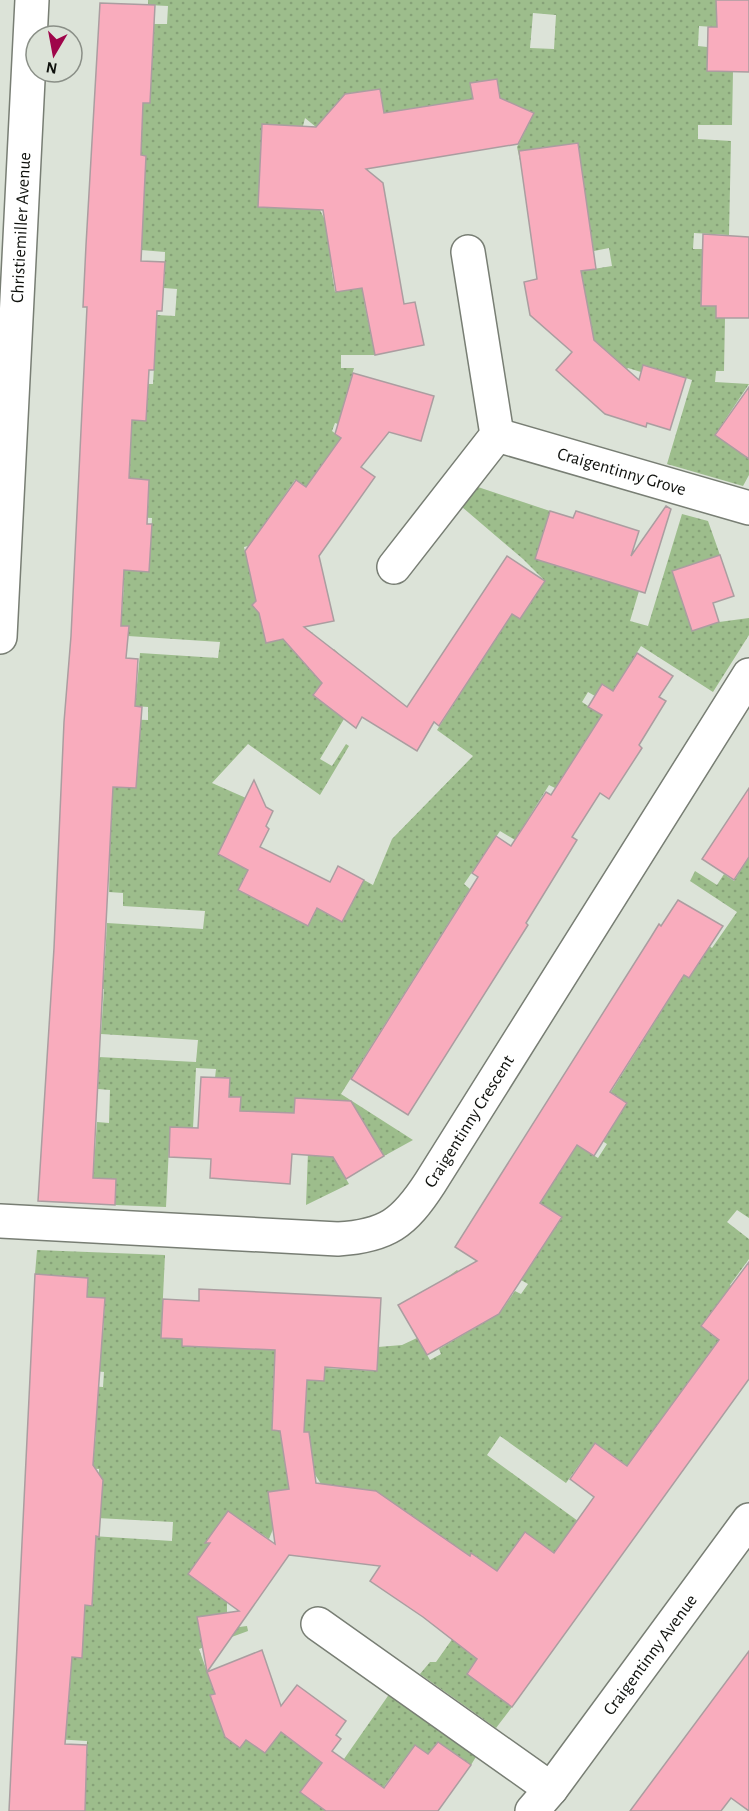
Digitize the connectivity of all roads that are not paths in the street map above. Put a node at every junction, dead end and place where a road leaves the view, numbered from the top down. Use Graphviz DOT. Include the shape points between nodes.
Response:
graph roads {
  1 [pos="32,0"];
  2 [pos="468,252"];
  3 [pos="8,329"];
  4 [pos="497,435"];
  5 [pos="749,508"];
  6 [pos="394,567"];
  7 [pos="0,637"];
  8 [pos="749,675"];
  9 [pos="0,1221"];
  10 [pos="749,1520"];
  11 [pos="318,1624"];
  12 [pos="541,1804"];
  1 -- 3 [label="street, Christiemiller Avenue"];
  2 -- 4 [label="street"];
  3 -- 7 [label="street, Christiemiller Avenue"];
  4 -- 5 [label="street, Craigentinny Grove"];
  4 -- 6 [label="street"];
  8 -- 9 [label="street, Craigentinny Crescent" via="414,1208 397,1222 360,1238 338,1239"];
  10 -- 12 [label="street, Craigentinny Avenue"];
  11 -- 12 [label="street, Craigentinny Avenue"];
}
